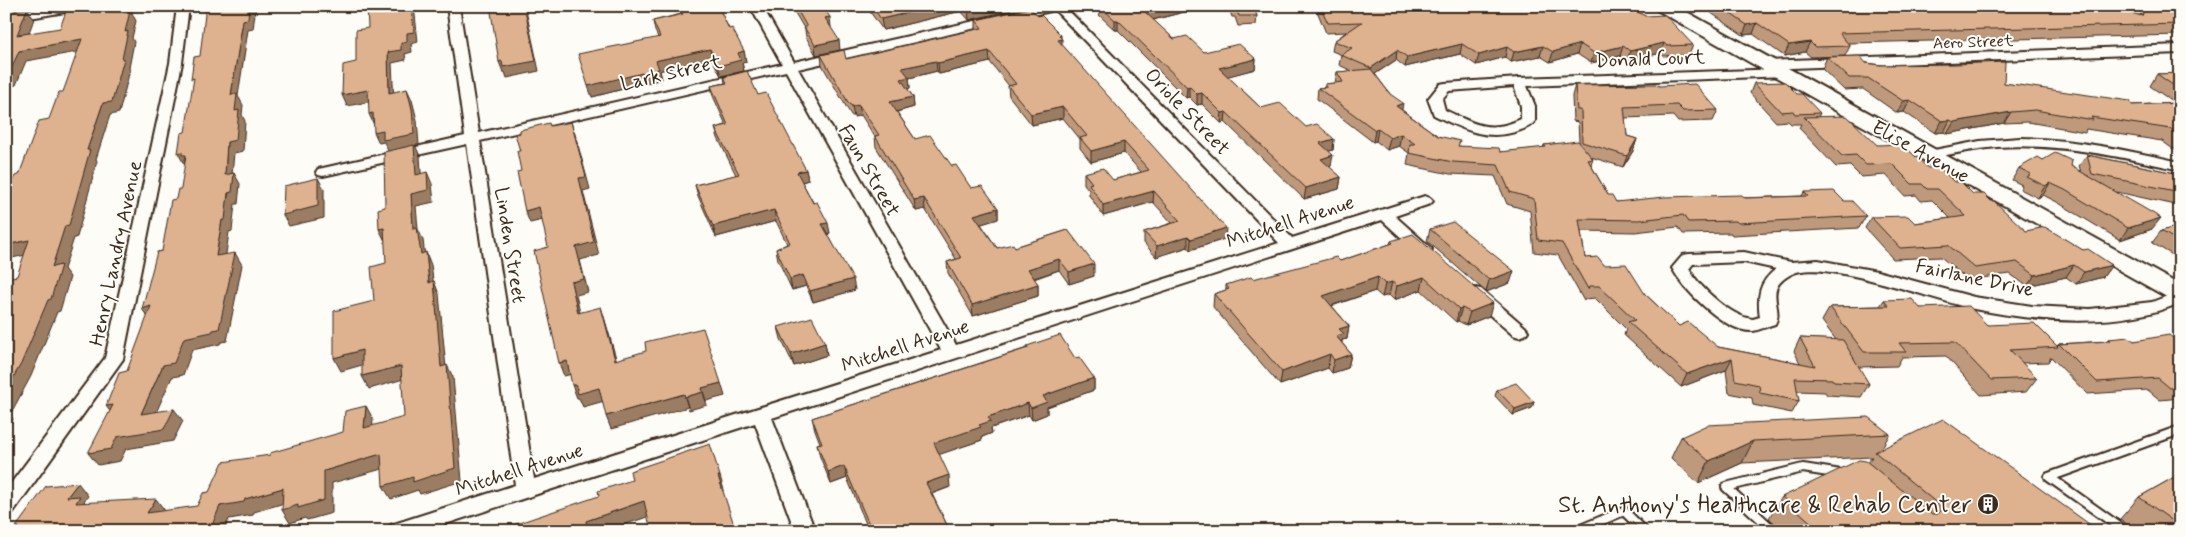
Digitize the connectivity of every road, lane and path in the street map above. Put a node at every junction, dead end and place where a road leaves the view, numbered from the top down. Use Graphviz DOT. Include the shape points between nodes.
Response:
graph roads {
  1 [pos="77,6"];
  2 [pos="183,6"];
  3 [pos="453,6"];
  4 [pos="756,6"];
  5 [pos="1058,6"];
  6 [pos="1663,6"];
  7 [pos="6,18"];
  8 [pos="2180,48"];
  9 [pos="788,66"];
  10 [pos="1775,69"];
  11 [pos="1519,82"];
  12 [pos="473,138"];
  13 [pos="1929,155"];
  14 [pos="2180,166"];
  15 [pos="323,172"];
  16 [pos="1425,201"];
  17 [pos="1384,214"];
  18 [pos="1289,244"];
  19 [pos="1437,260"];
  20 [pos="1792,267"];
  21 [pos="1466,285"];
  22 [pos="2180,296"];
  23 [pos="1519,331"];
  24 [pos="952,353"];
  25 [pos="761,415"];
  26 [pos="2180,430"];
  27 [pos="1847,475"];
  28 [pos="526,490"];
  29 [pos="6,506"];
  30 [pos="398,531"];
  31 [pos="805,531"];
  32 [pos="1576,531"];
  33 [pos="1644,531"];
  34 [pos="1774,531"];
  35 [pos="2125,531"];
  1 -- 7 [label="street"];
  2 -- 29 [label="street, Henry Landry Avenue" via="176,63 114,359"];
  3 -- 12 [label="street, Linden Street"];
  4 -- 9 [label="street, Faun Street"];
  5 -- 9 [label="street, Lark Street"];
  5 -- 18 [label="street, Oriole Street"];
  6 -- 10 [label="street, Elise Avenue"];
  8 -- 10 [label="street, Aero Street"];
  9 -- 12 [label="street, Lark Street"];
  9 -- 24 [label="street, Faun Street"];
  10 -- 11 [label="street, Donald Court"];
  10 -- 13 [label="street, Elise Avenue"];
  11 -- 11 [label="street, Donald Court" via="1445,87 1435,99 1439,112 1479,132 1509,131 1528,121 1528,106"];
  12 -- 15 [label="street, Lark Street"];
  12 -- 28 [label="street, Linden Street"];
  13 -- 14 [label="street" via="1998,143 2039,142 2103,149"];
  13 -- 22 [label="street, Elise Avenue"];
  16 -- 17 [label="street, Mitchell Avenue"];
  17 -- 18 [label="street, Mitchell Avenue"];
  17 -- 19 [label="street"];
  18 -- 24 [label="street, Mitchell Avenue"];
  20 -- 20 [label="street, Fairlane Drive" via="1744,257 1689,259 1680,268 1685,279 1727,316 1752,325 1769,320 1765,294 1772,279"];
  20 -- 22 [label="street, Fairlane Drive" via="1818,265 1877,276 1974,303 2032,312 2090,315 2155,307"];
  21 -- 23 [label="street"];
  24 -- 25 [label="street, Mitchell Avenue"];
  25 -- 28 [label="street, Mitchell Avenue"];
  25 -- 31 [label="street"];
  26 -- 35 [label="lane" via="2049,477"];
  27 -- 34 [label="lane" via="1803,468 1726,487"];
  28 -- 30 [label="street, Mitchell Avenue"];
  32 -- 33 [label="lane" via="1624,511"];
}
